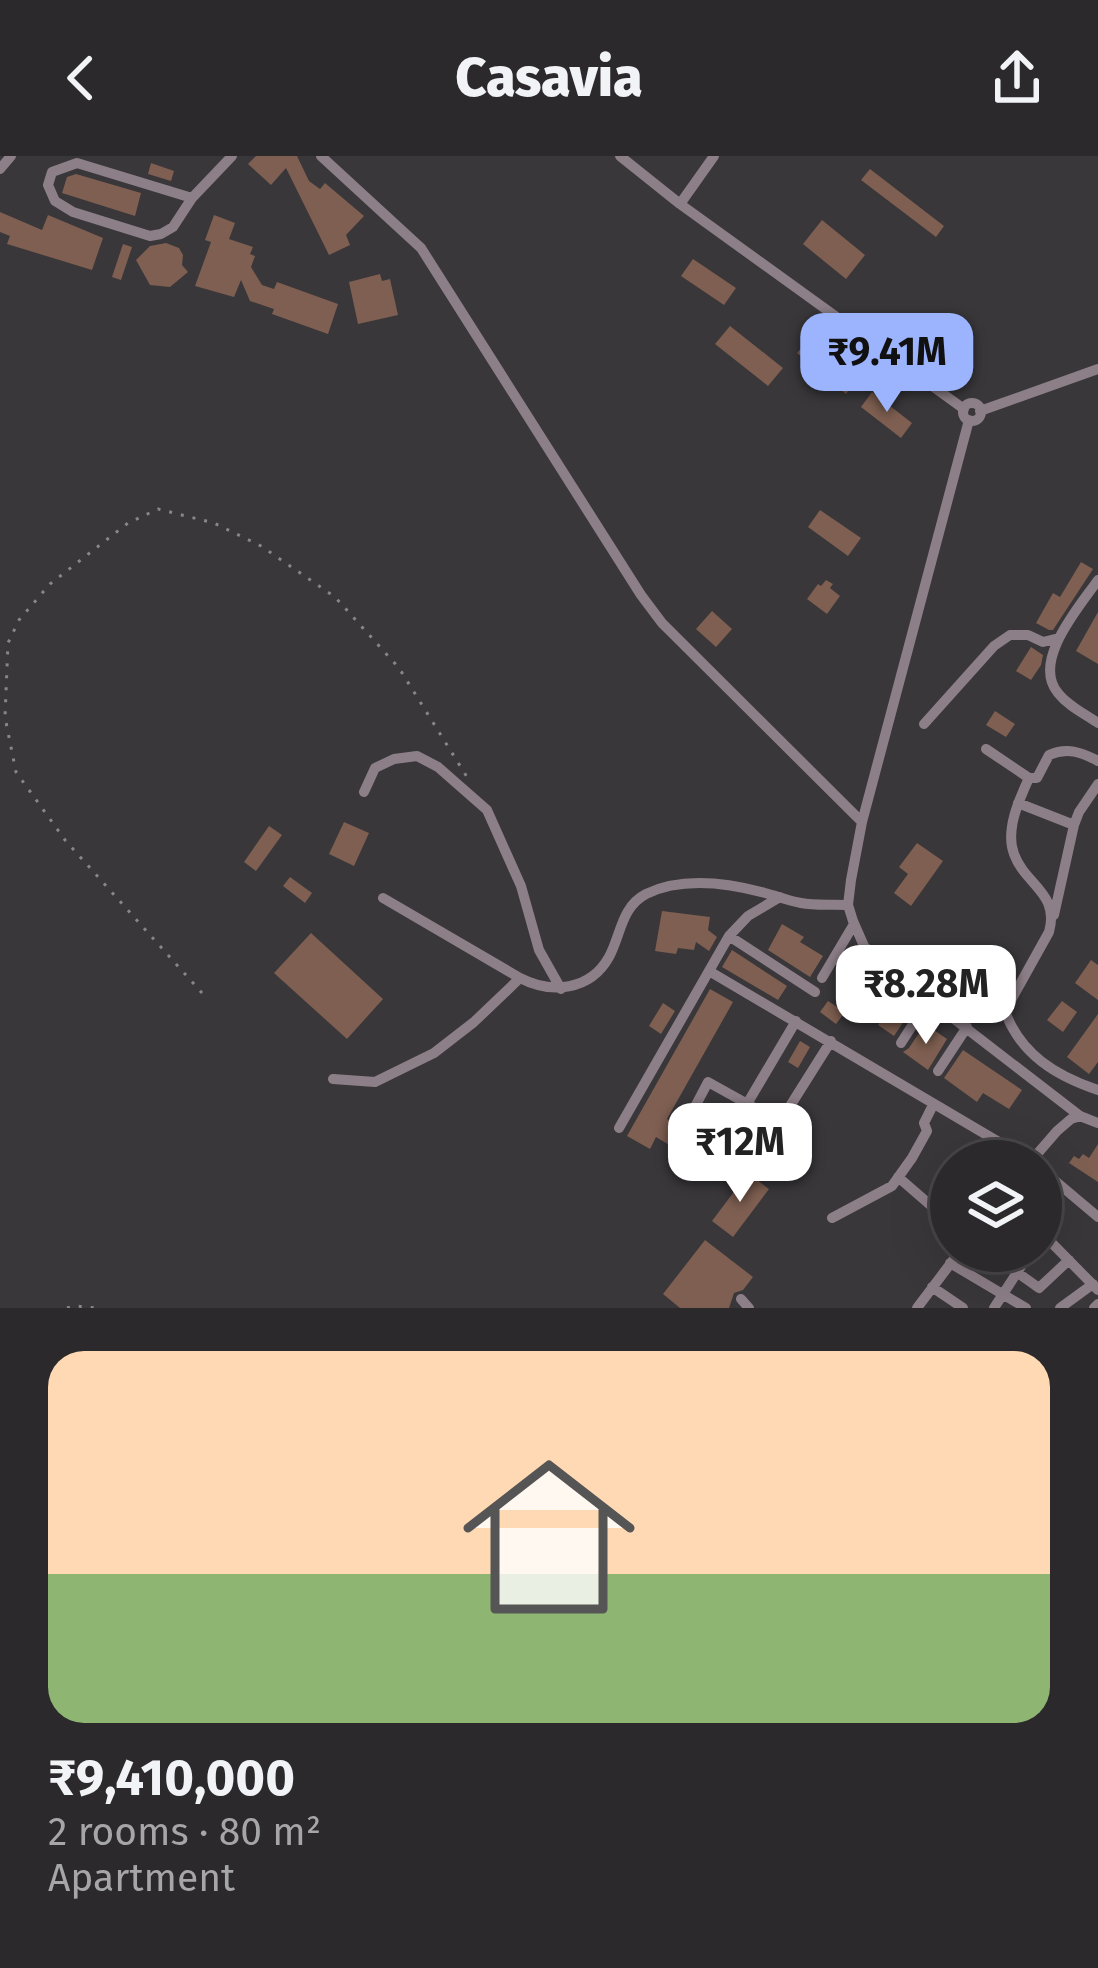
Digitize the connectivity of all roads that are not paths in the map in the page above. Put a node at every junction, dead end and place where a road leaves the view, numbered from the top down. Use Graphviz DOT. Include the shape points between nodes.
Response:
graph roads {
  1 [pos="11,156"];
  2 [pos="232,156"];
  3 [pos="322,156"];
  4 [pos="620,156"];
  5 [pos="714,156"];
  6 [pos="0,168"];
  7 [pos="192,198"];
  8 [pos="680,204"];
  9 [pos="1098,369"];
  10 [pos="966,414"];
  11 [pos="1098,580"];
  12 [pos="1059,638"];
  13 [pos="1098,723"];
  14 [pos="924,724"];
  15 [pos="986,749"];
  16 [pos="1098,761"];
  17 [pos="1029,778"];
  18 [pos="1098,784"];
  19 [pos="364,792"];
  20 [pos="1018,803"];
  21 [pos="862,822"];
  22 [pos="1074,826"];
  23 [pos="780,897"];
  24 [pos="383,898"];
  25 [pos="848,904"];
  26 [pos="1052,921"];
  27 [pos="854,924"];
  28 [pos="729,936"];
  29 [pos="879,962"];
  30 [pos="709,971"];
  31 [pos="520,978"];
  32 [pos="822,978"];
  33 [pos="561,988"];
  34 [pos="815,992"];
  35 [pos="856,995"];
  36 [pos="928,1000"];
  37 [pos="796,1021"];
  38 [pos="967,1028"];
  39 [pos="831,1041"];
  40 [pos="901,1043"];
  41 [pos="938,1071"];
  42 [pos="333,1079"];
  43 [pos="1098,1090"];
  44 [pos="747,1104"];
  45 [pos="932,1105"];
  46 [pos="1080,1116"];
  47 [pos="688,1120"];
  48 [pos="1098,1123"];
  49 [pos="619,1128"];
  50 [pos="994,1140"];
  51 [pos="1050,1140"];
  52 [pos="898,1177"];
  53 [pos="1062,1186"];
  54 [pos="930,1205"];
  55 [pos="1098,1216"];
  56 [pos="832,1218"];
  57 [pos="1062,1253"];
  58 [pos="1069,1260"];
  59 [pos="943,1272"];
  60 [pos="965,1272"];
  61 [pos="1017,1272"];
  62 [pos="932,1287"];
  63 [pos="1095,1287"];
  64 [pos="1039,1288"];
  65 [pos="1002,1295"];
  66 [pos="1022,1307"];
  67 [pos="917,1308"];
  68 [pos="963,1308"];
  69 [pos="994,1308"];
  70 [pos="1060,1308"];
  1 -- 6 [label="street"];
  2 -- 7 [label="street"];
  3 -- 21 [label="street" via="421,248 662,623"];
  4 -- 8 [label="street"];
  5 -- 8 [label="street"];
  7 -- 7 [label="street" via="76,163 52,172 48,185 55,201 74,212 150,236 173,227"];
  8 -- 10 [label="street"];
  9 -- 10 [label="street" via="980,411 977,419"];
  10 -- 21 [label="street"];
  11 -- 12 [label="street"];
  12 -- 13 [label="street" via="1051,658 1055,692"];
  12 -- 14 [label="street" via="1010,634"];
  15 -- 17 [label="street"];
  16 -- 17 [label="street" via="1058,751"];
  17 -- 20 [label="street"];
  18 -- 22 [label="street"];
  19 -- 33 [label="street" via="375,768 417,756 487,810"];
  20 -- 22 [label="street"];
  20 -- 26 [label="street" via="1013,854 1047,900"];
  21 -- 25 [label="street"];
  22 -- 26 [label="street"];
  23 -- 25 [label="street"];
  23 -- 28 [label="street"];
  23 -- 33 [label="street" via="727,885 651,892 624,916 600,969"];
  24 -- 31 [label="street"];
  25 -- 27 [label="street"];
  26 -- 43 [label="street" via="1005,1011 1033,1054"];
  27 -- 29 [label="street"];
  27 -- 32 [label="street"];
  28 -- 30 [label="street"];
  28 -- 34 [label="street"];
  29 -- 35 [label="street"];
  29 -- 36 [label="street"];
  30 -- 37 [label="street"];
  30 -- 49 [label="street"];
  31 -- 33 [label="street"];
  31 -- 42 [label="street" via="434,1053 375,1082"];
  36 -- 38 [label="street"];
  36 -- 40 [label="street"];
  37 -- 39 [label="street"];
  37 -- 44 [label="street"];
  38 -- 41 [label="street"];
  38 -- 46 [label="street"];
  39 -- 44 [label="street" via="780,1122"];
  39 -- 45 [label="street"];
  44 -- 47 [label="street" via="707,1082"];
  45 -- 50 [label="street"];
  45 -- 52 [label="street" via="927,1131"];
  46 -- 48 [label="street"];
  46 -- 51 [label="street"];
  52 -- 54 [label="street"];
  52 -- 56 [label="street"];
  53 -- 55 [label="street"];
  57 -- 58 [label="street"];
  58 -- 63 [label="street"];
  58 -- 64 [label="street"];
  59 -- 62 [label="street"];
  60 -- 65 [label="street"];
  61 -- 64 [label="street"];
  61 -- 65 [label="street"];
  62 -- 67 [label="street"];
  62 -- 68 [label="street"];
  63 -- 70 [label="street"];
  64 -- 66 [label="street"];
  65 -- 66 [label="street"];
  65 -- 69 [label="street"];
}
